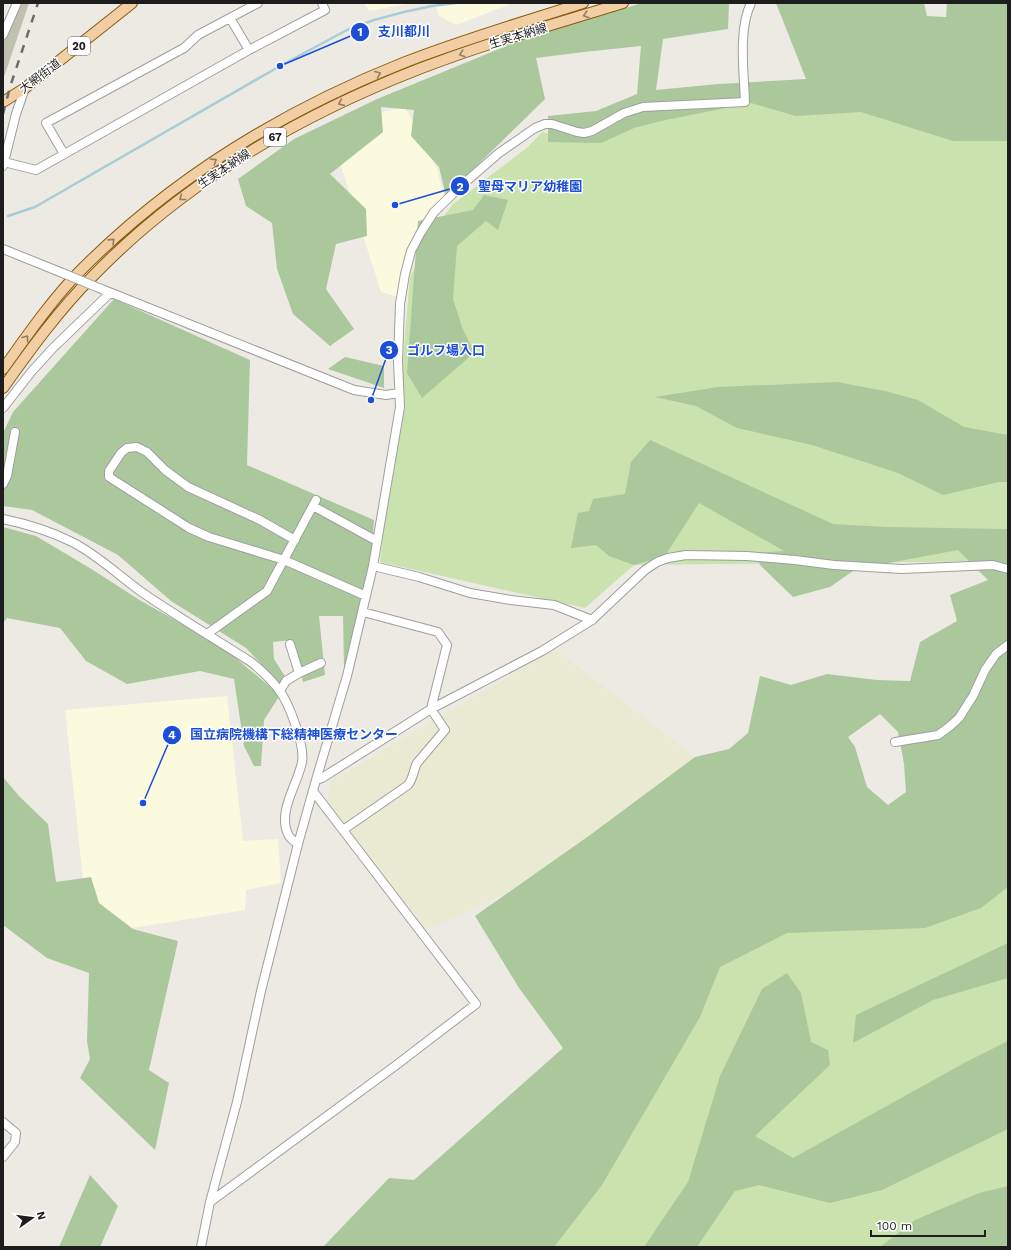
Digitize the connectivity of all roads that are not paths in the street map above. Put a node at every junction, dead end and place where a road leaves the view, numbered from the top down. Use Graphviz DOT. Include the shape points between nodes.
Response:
graph roads {
  1 [pos="17,3"];
  2 [pos="132,3"];
  3 [pos="258,3"];
  4 [pos="322,3"];
  5 [pos="583,3"];
  6 [pos="623,3"];
  7 [pos="751,3"];
  8 [pos="230,18"];
  9 [pos="3,35"];
  10 [pos="249,50"];
  11 [pos="25,88"];
  12 [pos="3,102"];
  13 [pos="64,154"];
  14 [pos="4,165"];
  15 [pos="3,250"];
  16 [pos="110,293"];
  17 [pos="3,369"];
  18 [pos="3,388"];
  19 [pos="399,393"];
  20 [pos="3,408"];
  21 [pos="15,432"];
  22 [pos="3,484"];
  23 [pos="3,519"];
  24 [pos="295,540"];
  25 [pos="377,541"];
  26 [pos="284,560"];
  27 [pos="373,566"];
  28 [pos="1008,569"];
  29 [pos="366,596"];
  30 [pos="363,612"];
  31 [pos="592,620"];
  32 [pos="207,634"];
  33 [pos="290,644"];
  34 [pos="1008,645"];
  35 [pos="321,663"];
  36 [pos="299,673"];
  37 [pos="280,691"];
  38 [pos="431,709"];
  39 [pos="895,742"];
  40 [pos="316,780"];
  41 [pos="313,791"];
  42 [pos="343,830"];
  43 [pos="298,844"];
  44 [pos="3,1122"];
  45 [pos="3,1157"];
  46 [pos="210,1202"];
  47 [pos="201,1247"];
  1 -- 9 [label="street"];
  2 -- 11 [label="main road, 大網街道 / 20"];
  3 -- 8 [label="street"];
  4 -- 10 [label="street" via="325,10"];
  17 -- 5 [label="main road, 生実本納線 / 67, one-way" via="44,313 79,272 129,225 192,175 261,131 353,84 403,63"];
  6 -- 18 [label="main road, 生実本納線 / 67, one-way" via="498,41 419,69 328,109 259,146 190,192 120,249 90,278"];
  7 -- 19 [label="street" via="744,31 745,102 643,107 624,113 584,133 545,124 535,128 500,153 434,212 411,251 405,274 400,304"];
  8 -- 10 [label="street"];
  8 -- 13 [label="street" via="198,35 184,48 46,123"];
  10 -- 13 [label="street"];
  11 -- 12 [label="main road, 大網街道 / 20"];
  11 -- 14 [label="street"];
  13 -- 14 [label="street" via="36,170"];
  15 -- 16 [label="street, bridge"];
  16 -- 19 [label="street" via="354,390 386,395"];
  16 -- 20 [label="street" via="53,348"];
  19 -- 25 [label="street" via="400,407"];
  21 -- 22 [label="street" via="7,476"];
  23 -- 32 [label="street" via="31,525 73,542 142,592"];
  24 -- 25 [label="street" via="314,503"];
  24 -- 26 [label="street"];
  24 -- 26 [label="street" via="260,520 188,487 165,470 147,452 137,447 127,448 121,453 109,471 109,476 189,528 209,537"];
  25 -- 27 [label="street"];
  26 -- 29 [label="street"];
  26 -- 32 [label="street" via="267,591"];
  27 -- 29 [label="street"];
  27 -- 31 [label="street" via="470,593 554,605"];
  28 -- 31 [label="street" via="993,565 902,569 748,556 686,555 657,562 645,570"];
  29 -- 30 [label="street"];
  30 -- 38 [label="street" via="438,632 447,645"];
  30 -- 40 [label="street"];
  31 -- 38 [label="street" via="542,651"];
  32 -- 37 [label="street" via="264,672"];
  33 -- 36 [label="street"];
  34 -- 39 [label="street" via="996,654 959,718 949,727 938,735"];
  35 -- 36 [label="street"];
  36 -- 37 [label="street" via="286,681"];
  37 -- 43 [label="street" via="294,719 301,743 302,761 286,810 286,826 290,837"];
  38 -- 40 [label="street"];
  38 -- 42 [label="street" via="445,730 415,767 412,780"];
  40 -- 41 [label="street"];
  41 -- 42 [label="street"];
  41 -- 43 [label="street"];
  42 -- 46 [label="street" via="476,1004"];
  43 -- 46 [label="street" via="261,991 237,1102"];
  44 -- 45 [label="street" via="16,1133 15,1142"];
  46 -- 47 [label="street"];
}
